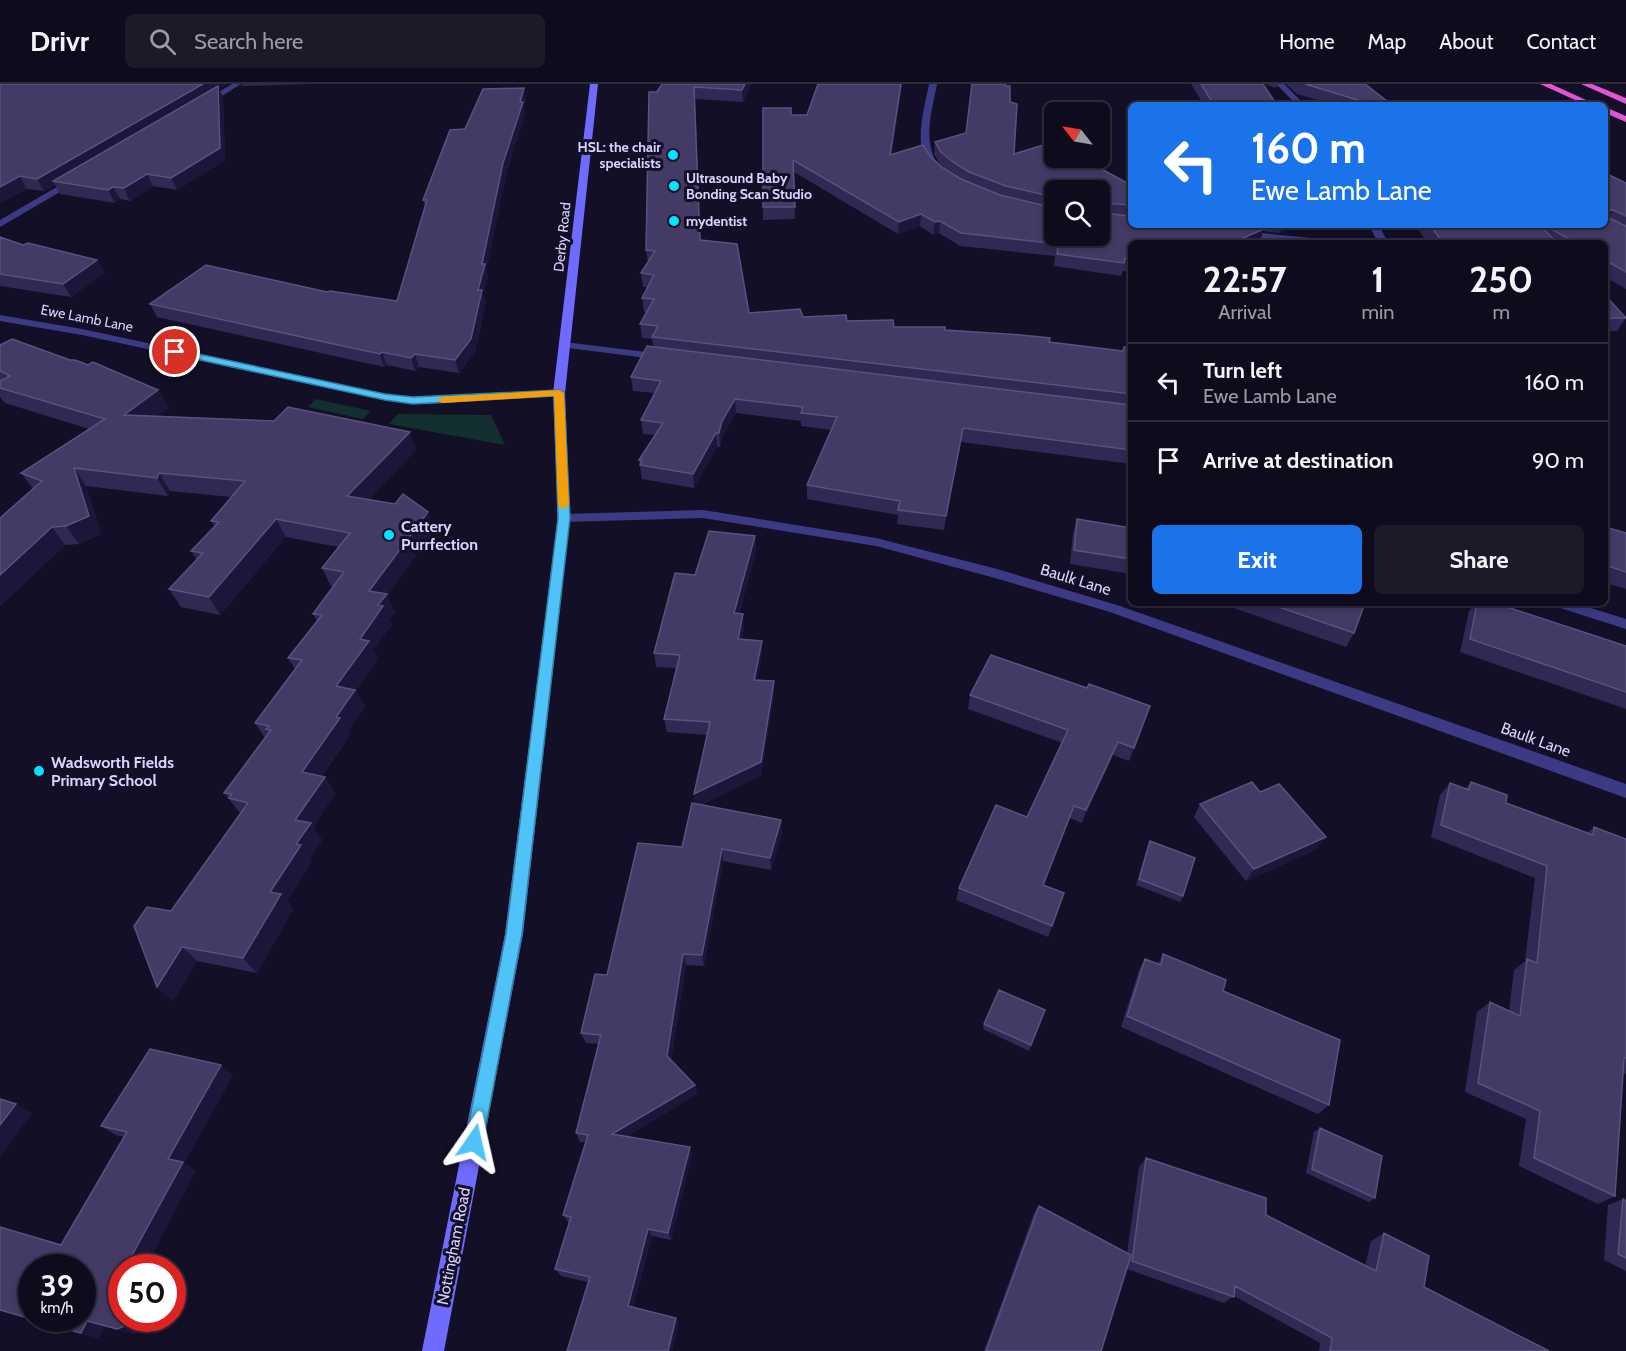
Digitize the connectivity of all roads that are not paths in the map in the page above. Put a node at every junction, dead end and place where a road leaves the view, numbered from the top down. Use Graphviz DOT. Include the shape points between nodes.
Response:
graph roads {
  1 [pos="237,84"];
  2 [pos="594,84"];
  3 [pos="933,84"];
  4 [pos="1280,84"];
  5 [pos="1544,84"];
  6 [pos="1585,84"];
  7 [pos="1626,101"];
  8 [pos="1298,102"];
  9 [pos="1586,102"];
  10 [pos="195,108"];
  11 [pos="1608,111"];
  12 [pos="1626,119"];
  13 [pos="943,172"];
  14 [pos="82,175"];
  15 [pos="0,224"];
  16 [pos="1228,233"];
  17 [pos="1299,240"];
  18 [pos="0,318"];
  19 [pos="564,345"];
  20 [pos="669,358"];
  21 [pos="559,393"];
  22 [pos="564,518"];
  23 [pos="1569,606"];
  24 [pos="1626,624"];
  25 [pos="1626,791"];
  26 [pos="433,1351"];
  1 -- 10 [label="street"];
  2 -- 19 [label="main road, Derby Road"];
  3 -- 13 [label="street" via="926,150 929,160"];
  4 -- 8 [label="street"];
  5 -- 9 [label="highway"];
  6 -- 7 [label="highway"];
  11 -- 12 [label="highway"];
  14 -- 15 [label="street"];
  16 -- 17 [label="street"];
  18 -- 21 [label="street, Ewe Lamb Lane" via="385,397 431,401"];
  19 -- 20 [label="street"];
  19 -- 21 [label="main road, Derby Road"];
  21 -- 22 [label="main road, Nottingham Road"];
  22 -- 25 [label="street, Baulk Lane" via="703,514 876,542 1115,609"];
  22 -- 26 [label="main road, Nottingham Road" via="514,934"];
  23 -- 24 [label="street"];
}
